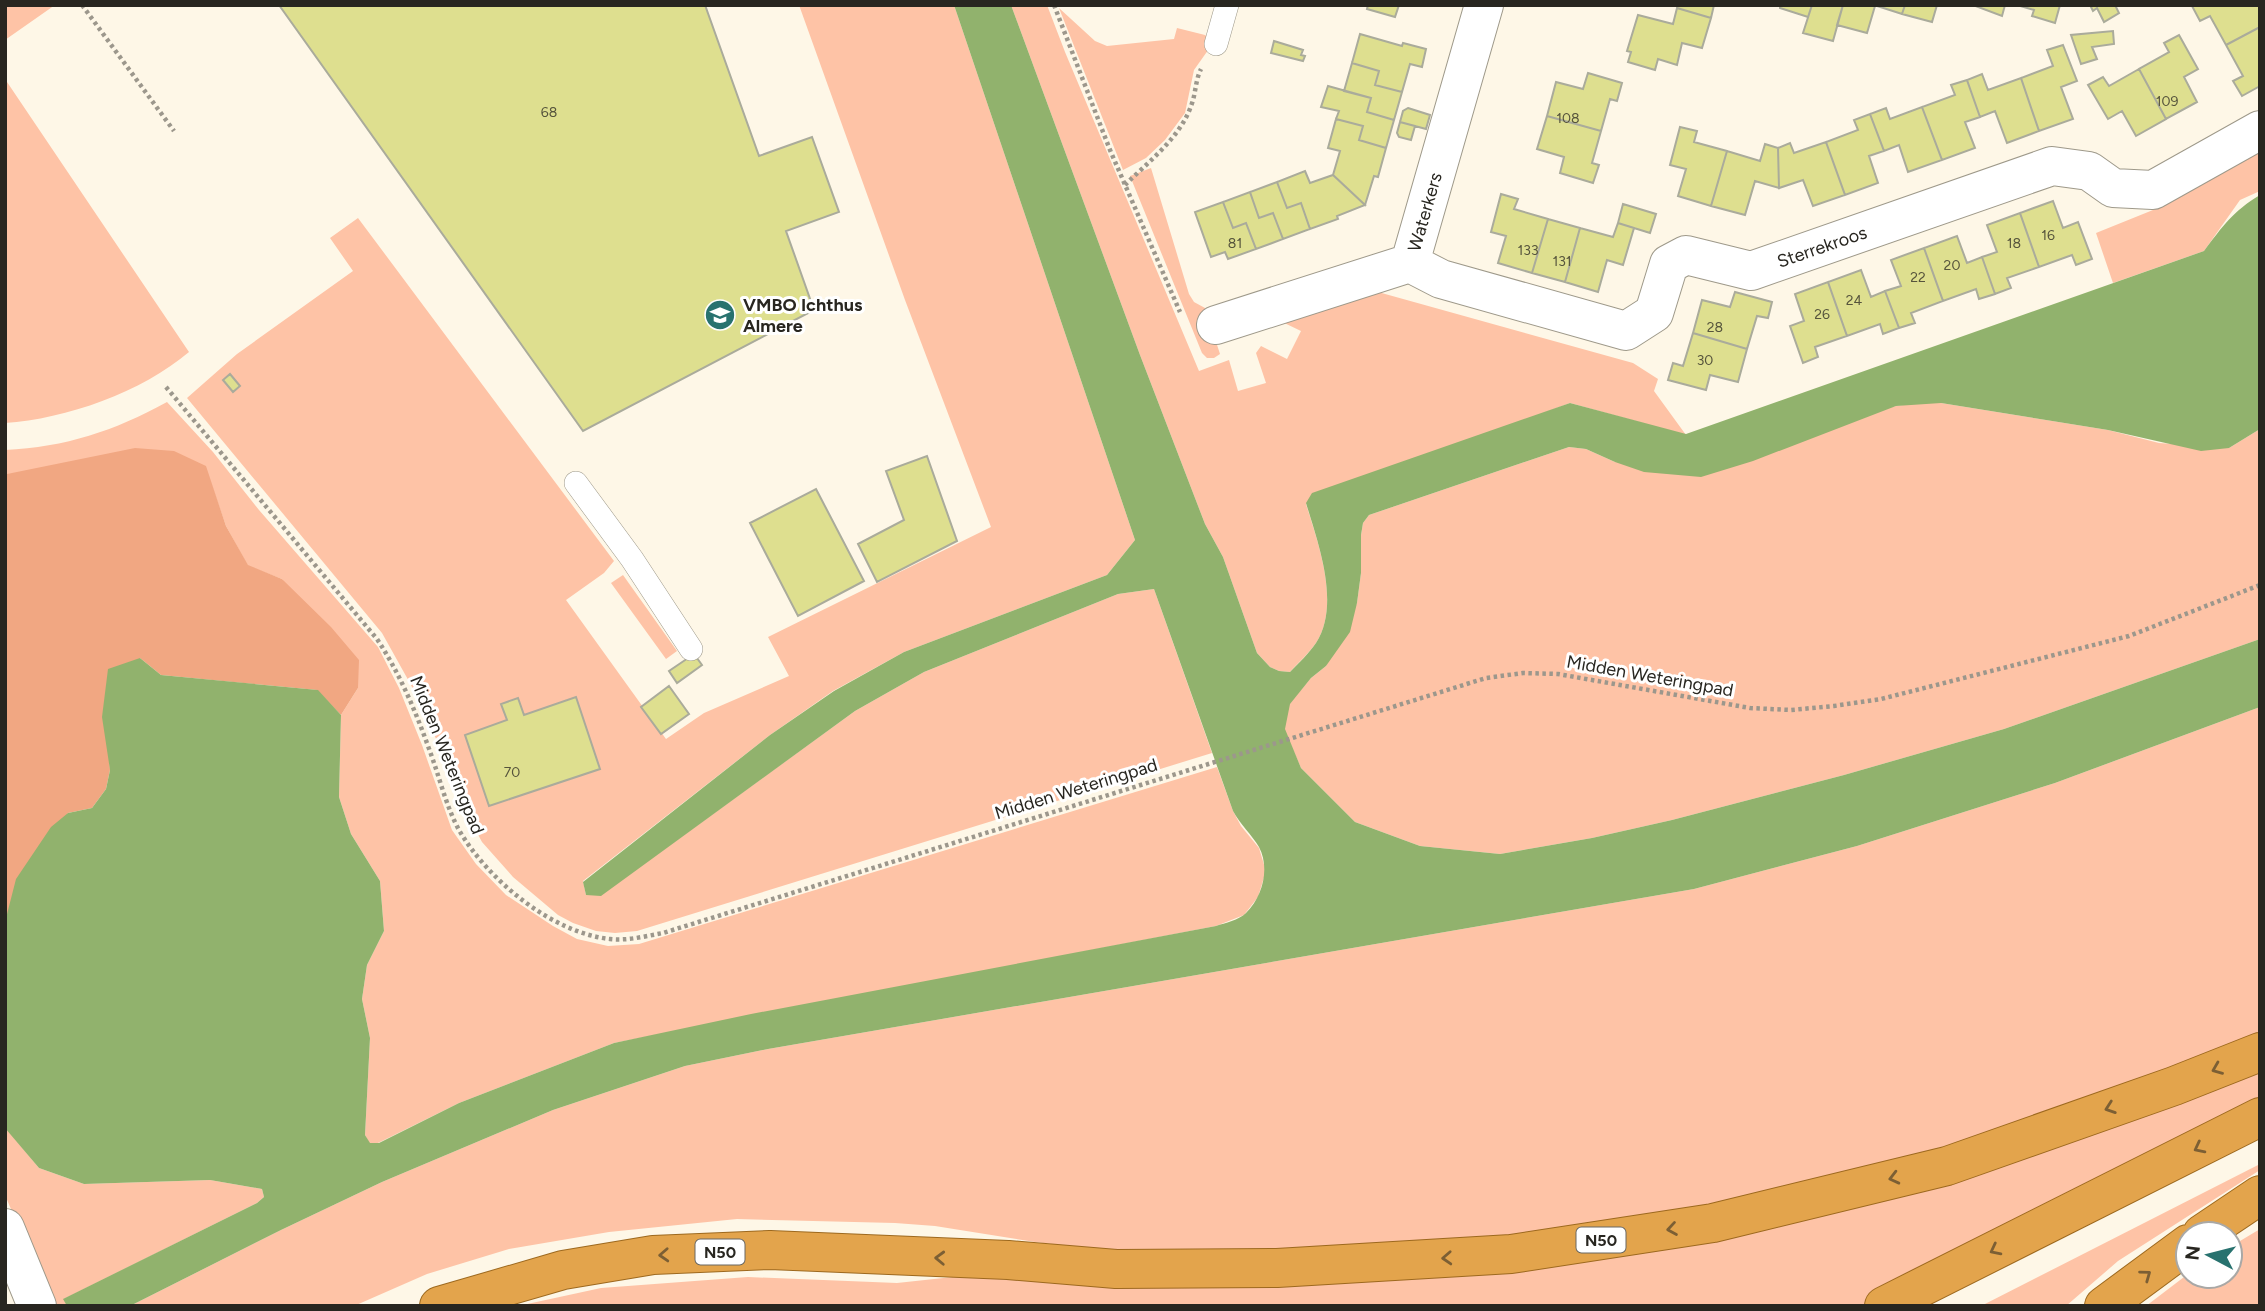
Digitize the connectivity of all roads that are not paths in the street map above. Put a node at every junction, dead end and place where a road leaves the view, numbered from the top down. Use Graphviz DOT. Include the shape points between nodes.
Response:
graph roads {
  1 [pos="1227,5"];
  2 [pos="1484,5"];
  3 [pos="1216,44"];
  4 [pos="2260,130"];
  5 [pos="1410,263"];
  6 [pos="1199,320"];
  7 [pos="576,483"];
  8 [pos="691,649"];
  9 [pos="2260,1052"];
  10 [pos="2260,1117"];
  11 [pos="2260,1147"];
  12 [pos="2260,1195"];
  13 [pos="2223,1220"];
  14 [pos="5,1228"];
  15 [pos="2174,1254"];
  16 [pos="37,1306"];
  17 [pos="439,1306"];
  18 [pos="1884,1306"];
  19 [pos="1941,1306"];
  20 [pos="2104,1306"];
  1 -- 3 [label="lane"];
  2 -- 5 [label="street, Waterkers"];
  4 -- 5 [label="street, Sterrekroos" via="2153,190 2113,188 2089,171 2052,166 1751,271 1686,255 1669,264 1654,313 1626,331 1441,279"];
  5 -- 6 [label="street, Waterkers"];
  7 -- 8 [label="lane"];
  9 -- 17 [label="highway, N50, one-way" via="1947,1166 1713,1223 1511,1254 1277,1268 1130,1269 770,1250 653,1255 563,1270"];
  10 -- 18 [label="highway, one-way"];
  11 -- 19 [label="highway"];
  12 -- 13 [label="highway"];
  14 -- 16 [label="street"];
  20 -- 15 [label="highway, one-way"];
}
